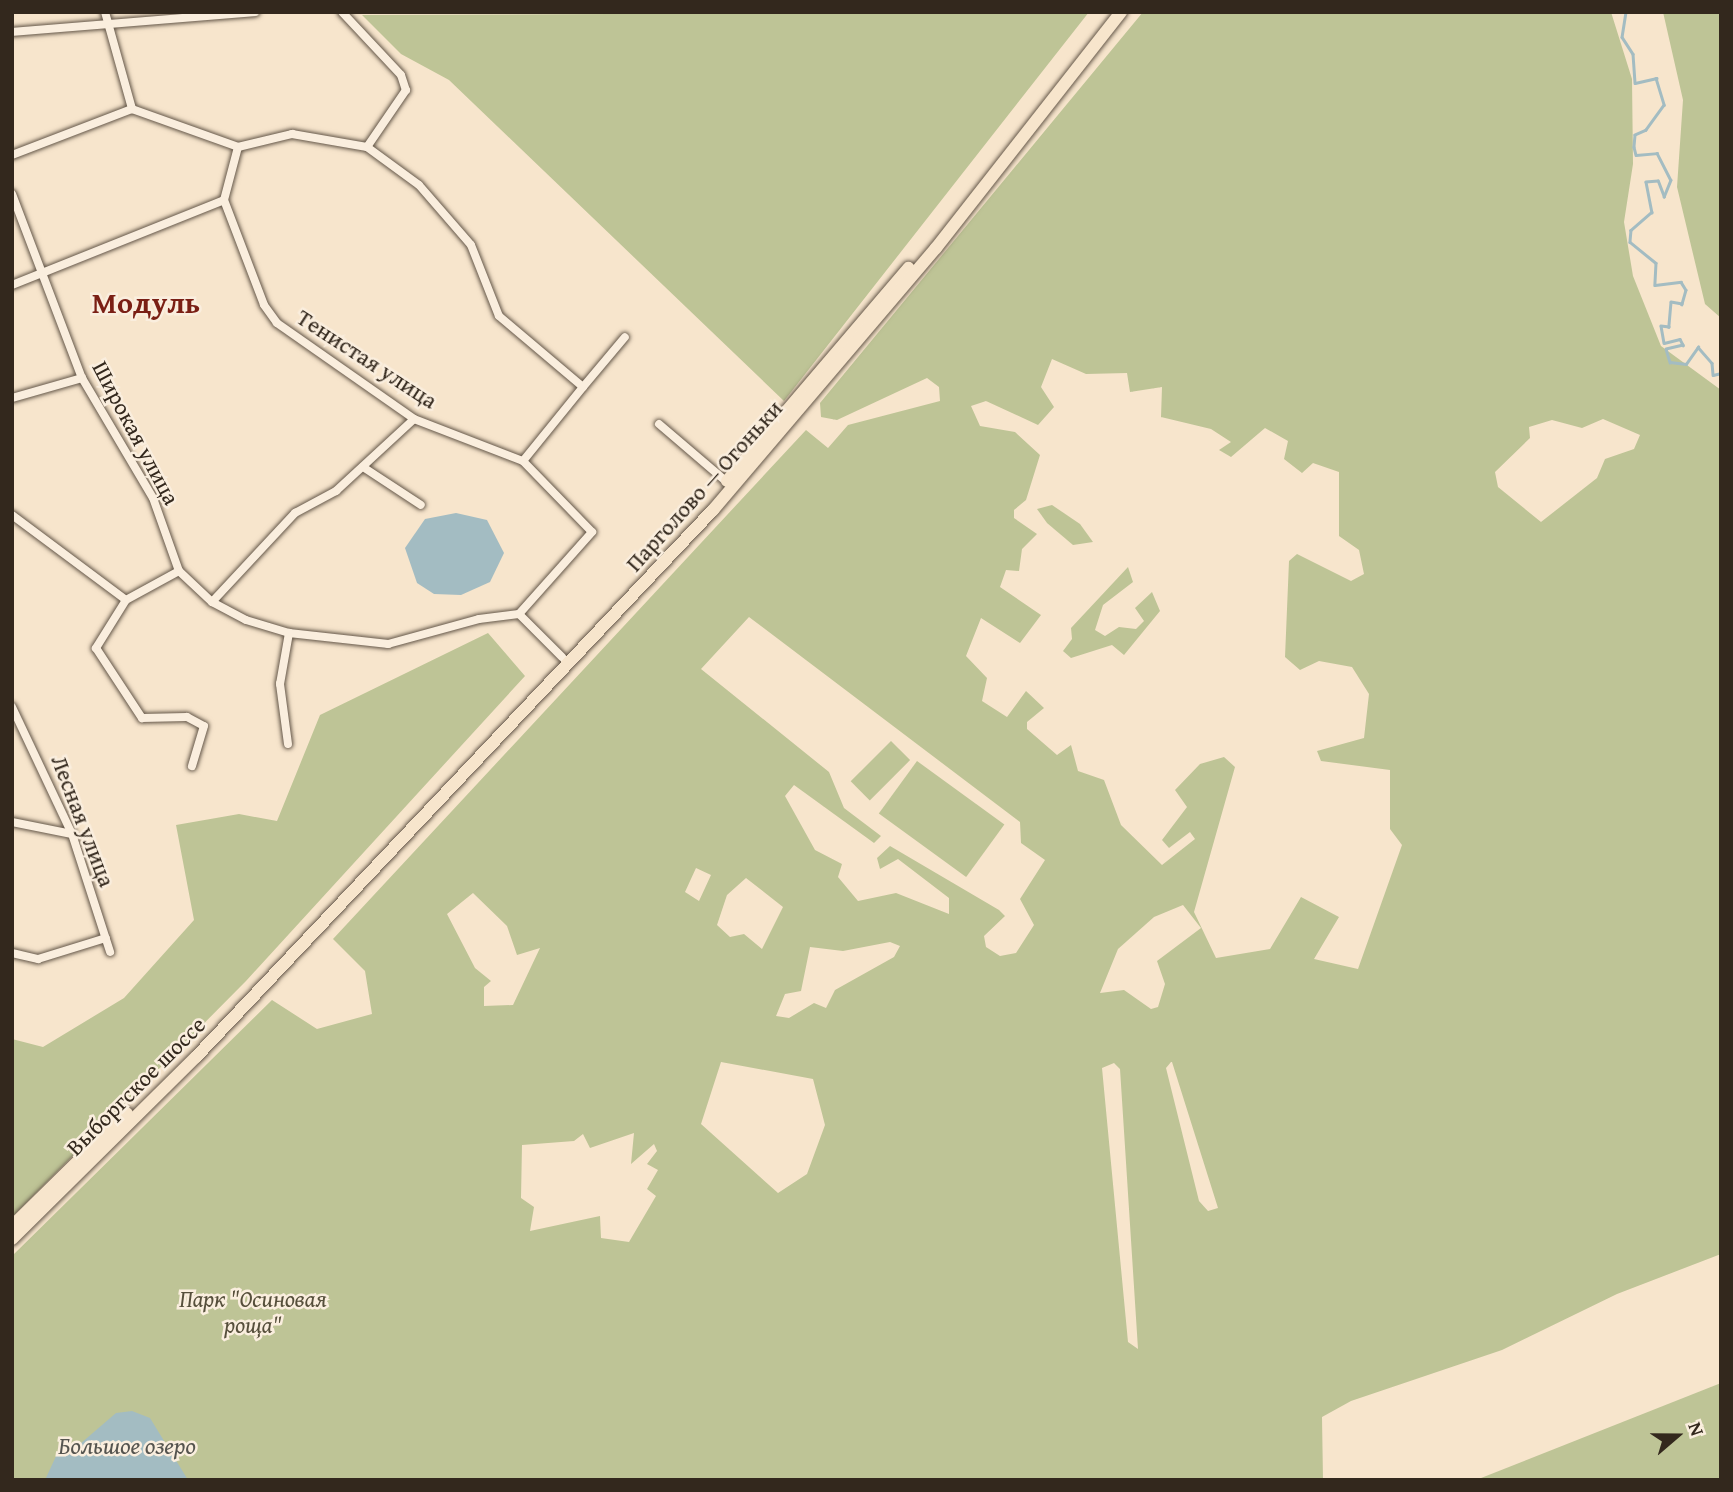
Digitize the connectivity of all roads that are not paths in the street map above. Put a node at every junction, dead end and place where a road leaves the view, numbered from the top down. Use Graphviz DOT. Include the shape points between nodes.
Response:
graph roads {
  1 [pos="105,12"];
  2 [pos="255,12"];
  3 [pos="342,12"];
  4 [pos="1111,12"];
  5 [pos="1121,12"];
  6 [pos="106,24"];
  7 [pos="12,32"];
  8 [pos="132,109"];
  9 [pos="238,147"];
  10 [pos="367,147"];
  11 [pos="12,155"];
  12 [pos="12,194"];
  13 [pos="224,200"];
  14 [pos="41,275"];
  15 [pos="12,285"];
  16 [pos="625,337"];
  17 [pos="82,378"];
  18 [pos="583,387"];
  19 [pos="12,398"];
  20 [pos="414,419"];
  21 [pos="659,424"];
  22 [pos="523,461"];
  23 [pos="363,467"];
  24 [pos="729,485"];
  25 [pos="421,505"];
  26 [pos="12,515"];
  27 [pos="179,571"];
  28 [pos="126,600"];
  29 [pos="212,602"];
  30 [pos="519,614"];
  31 [pos="289,633"];
  32 [pos="562,657"];
  33 [pos="12,707"];
  34 [pos="288,744"];
  35 [pos="192,766"];
  36 [pos="12,822"];
  37 [pos="72,834"];
  38 [pos="106,938"];
  39 [pos="110,952"];
  40 [pos="12,953"];
  41 [pos="285,958"];
  42 [pos="12,1226"];
  43 [pos="12,1240"];
  1 -- 6 [label="street"];
  2 -- 6 [label="street"];
  3 -- 10 [label="street" via="401,75 406,90"];
  4 -- 24 [label="main road, Парголово — Огоньки" via="930,243"];
  5 -- 24 [label="main road, Парголово — Огоньки" via="928,258"];
  6 -- 7 [label="street"];
  6 -- 8 [label="street"];
  8 -- 9 [label="street"];
  8 -- 11 [label="street"];
  9 -- 10 [label="street" via="292,134"];
  9 -- 13 [label="street"];
  10 -- 18 [label="street" via="419,185 471,245 499,316"];
  12 -- 14 [label="street, Широкая улица"];
  13 -- 14 [label="street"];
  13 -- 20 [label="street, Тенистая улица" via="277,323"];
  14 -- 15 [label="street"];
  14 -- 17 [label="street, Широкая улица"];
  16 -- 18 [label="street"];
  17 -- 19 [label="street"];
  17 -- 27 [label="street, Широкая улица" via="153,498"];
  18 -- 22 [label="street"];
  20 -- 22 [label="street, Тенистая улица"];
  20 -- 23 [label="street"];
  21 -- 24 [label="street"];
  22 -- 30 [label="street" via="592,532"];
  23 -- 25 [label="street"];
  23 -- 29 [label="street" via="295,513"];
  24 -- 32 [label="main road, Парголово — Огоньки"];
  24 -- 41 [label="main road, Парголово — Огоньки"];
  26 -- 28 [label="street"];
  27 -- 28 [label="street"];
  27 -- 29 [label="street, Широкая улица"];
  28 -- 35 [label="street" via="96,648 142,718 187,716 204,726"];
  29 -- 31 [label="street, Широкая улица"];
  30 -- 31 [label="street, Широкая улица" via="388,645"];
  30 -- 32 [label="street"];
  31 -- 34 [label="street" via="280,684"];
  32 -- 41 [label="main road, Парголово — Огоньки"];
  33 -- 37 [label="street, Лесная улица"];
  36 -- 37 [label="street"];
  37 -- 38 [label="street, Лесная улица"];
  38 -- 39 [label="street, Лесная улица"];
  38 -- 40 [label="street" via="38,959"];
  41 -- 42 [label="main road, Выборгское шоссе"];
  41 -- 43 [label="main road, Выборгское шоссе"];
}
